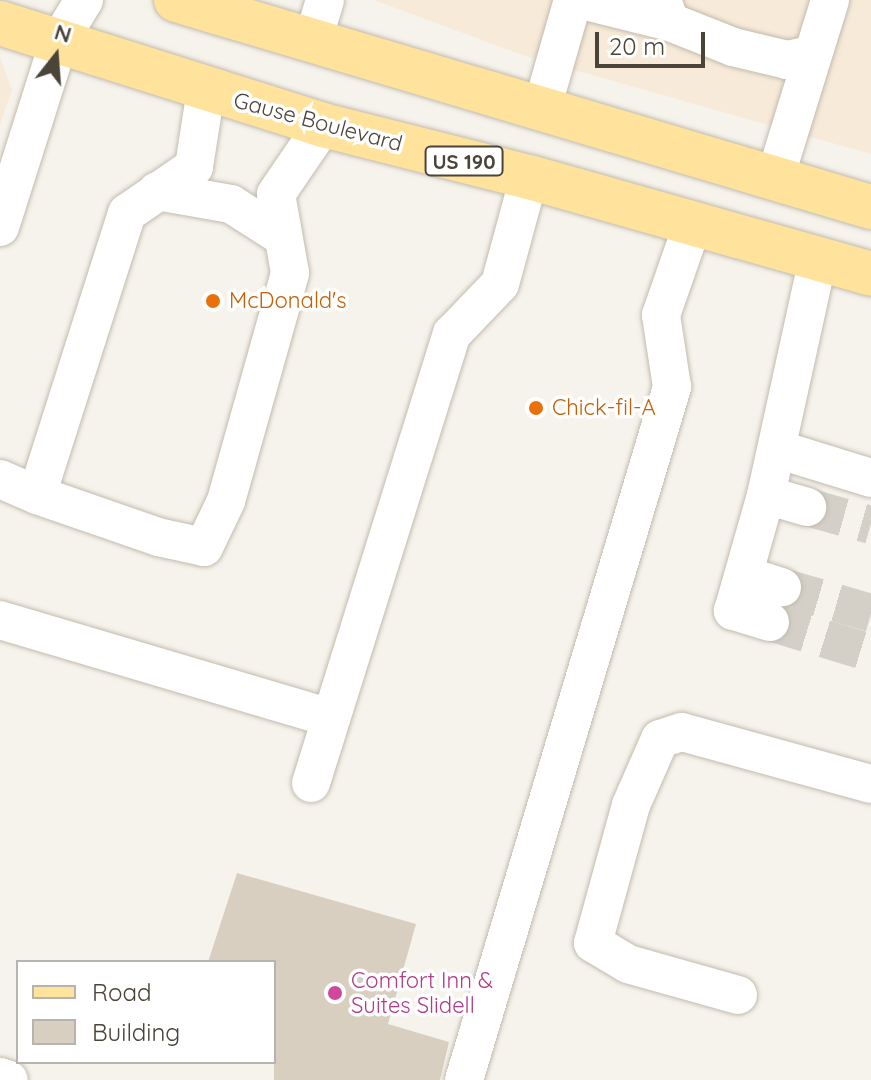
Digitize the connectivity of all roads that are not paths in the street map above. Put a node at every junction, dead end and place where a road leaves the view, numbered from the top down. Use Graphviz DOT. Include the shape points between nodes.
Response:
graph roads {
  1 [pos="84,0"];
  2 [pos="176,0"];
  3 [pos="573,0"];
  4 [pos="582,0"];
  5 [pos="830,0"];
  6 [pos="666,11"];
  7 [pos="319,20"];
  8 [pos="56,21"];
  9 [pos="0,23"];
  10 [pos="815,49"];
  11 [pos="206,90"];
  12 [pos="542,108"];
  13 [pos="323,125"];
  14 [pos="529,177"];
  15 [pos="775,178"];
  16 [pos="157,191"];
  17 [pos="871,207"];
  18 [pos="693,223"];
  19 [pos="0,227"];
  20 [pos="283,237"];
  21 [pos="818,259"];
  22 [pos="871,274"];
  23 [pos="777,449"];
  24 [pos="871,478"];
  25 [pos="0,479"];
  26 [pos="37,495"];
  27 [pos="766,495"];
  28 [pos="807,507"];
  29 [pos="776,605"];
  30 [pos="0,620"];
  31 [pos="331,718"];
  32 [pos="311,783"];
  33 [pos="871,784"];
  34 [pos="738,995"];
  35 [pos="0,1077"];
  36 [pos="468,1079"];
  37 [pos="9,1080"];
  1 -- 8 [label="street"];
  2 -- 7 [label="main road"];
  3 -- 12 [label="street"];
  4 -- 6 [label="street"];
  5 -- 10 [label="street"];
  6 -- 10 [label="street" via="770,57 787,60"];
  7 -- 12 [label="main road"];
  8 -- 9 [label="main road, Gause Boulevard / US 190"];
  8 -- 11 [label="main road, Gause Boulevard / US 190"];
  8 -- 19 [label="street"];
  10 -- 15 [label="street"];
  11 -- 13 [label="main road, Gause Boulevard / US 190"];
  11 -- 16 [label="street" via="194,167"];
  12 -- 15 [label="main road"];
  13 -- 14 [label="main road, Gause Boulevard / US 190"];
  13 -- 20 [label="street" via="276,194"];
  14 -- 18 [label="main road, Gause Boulevard / US 190"];
  14 -- 31 [label="street" via="500,284 452,334"];
  15 -- 17 [label="main road"];
  16 -- 20 [label="street" via="231,204"];
  16 -- 26 [label="street" via="127,213"];
  18 -- 21 [label="main road, Gause Boulevard / US 190"];
  18 -- 36 [label="street" via="661,315 672,387"];
  20 -- 26 [label="street" via="290,273 226,501 204,547 158,537"];
  21 -- 22 [label="main road, Gause Boulevard / US 190"];
  21 -- 23 [label="street"];
  23 -- 24 [label="street"];
  23 -- 27 [label="street"];
  25 -- 26 [label="street"];
  27 -- 28 [label="street"];
  27 -- 29 [label="street" via="744,575"];
  30 -- 31 [label="street"];
  31 -- 32 [label="street"];
  33 -- 34 [label="street" via="682,732 660,739 631,805 593,943 628,964"];
  35 -- 37 [label="street"];
}
